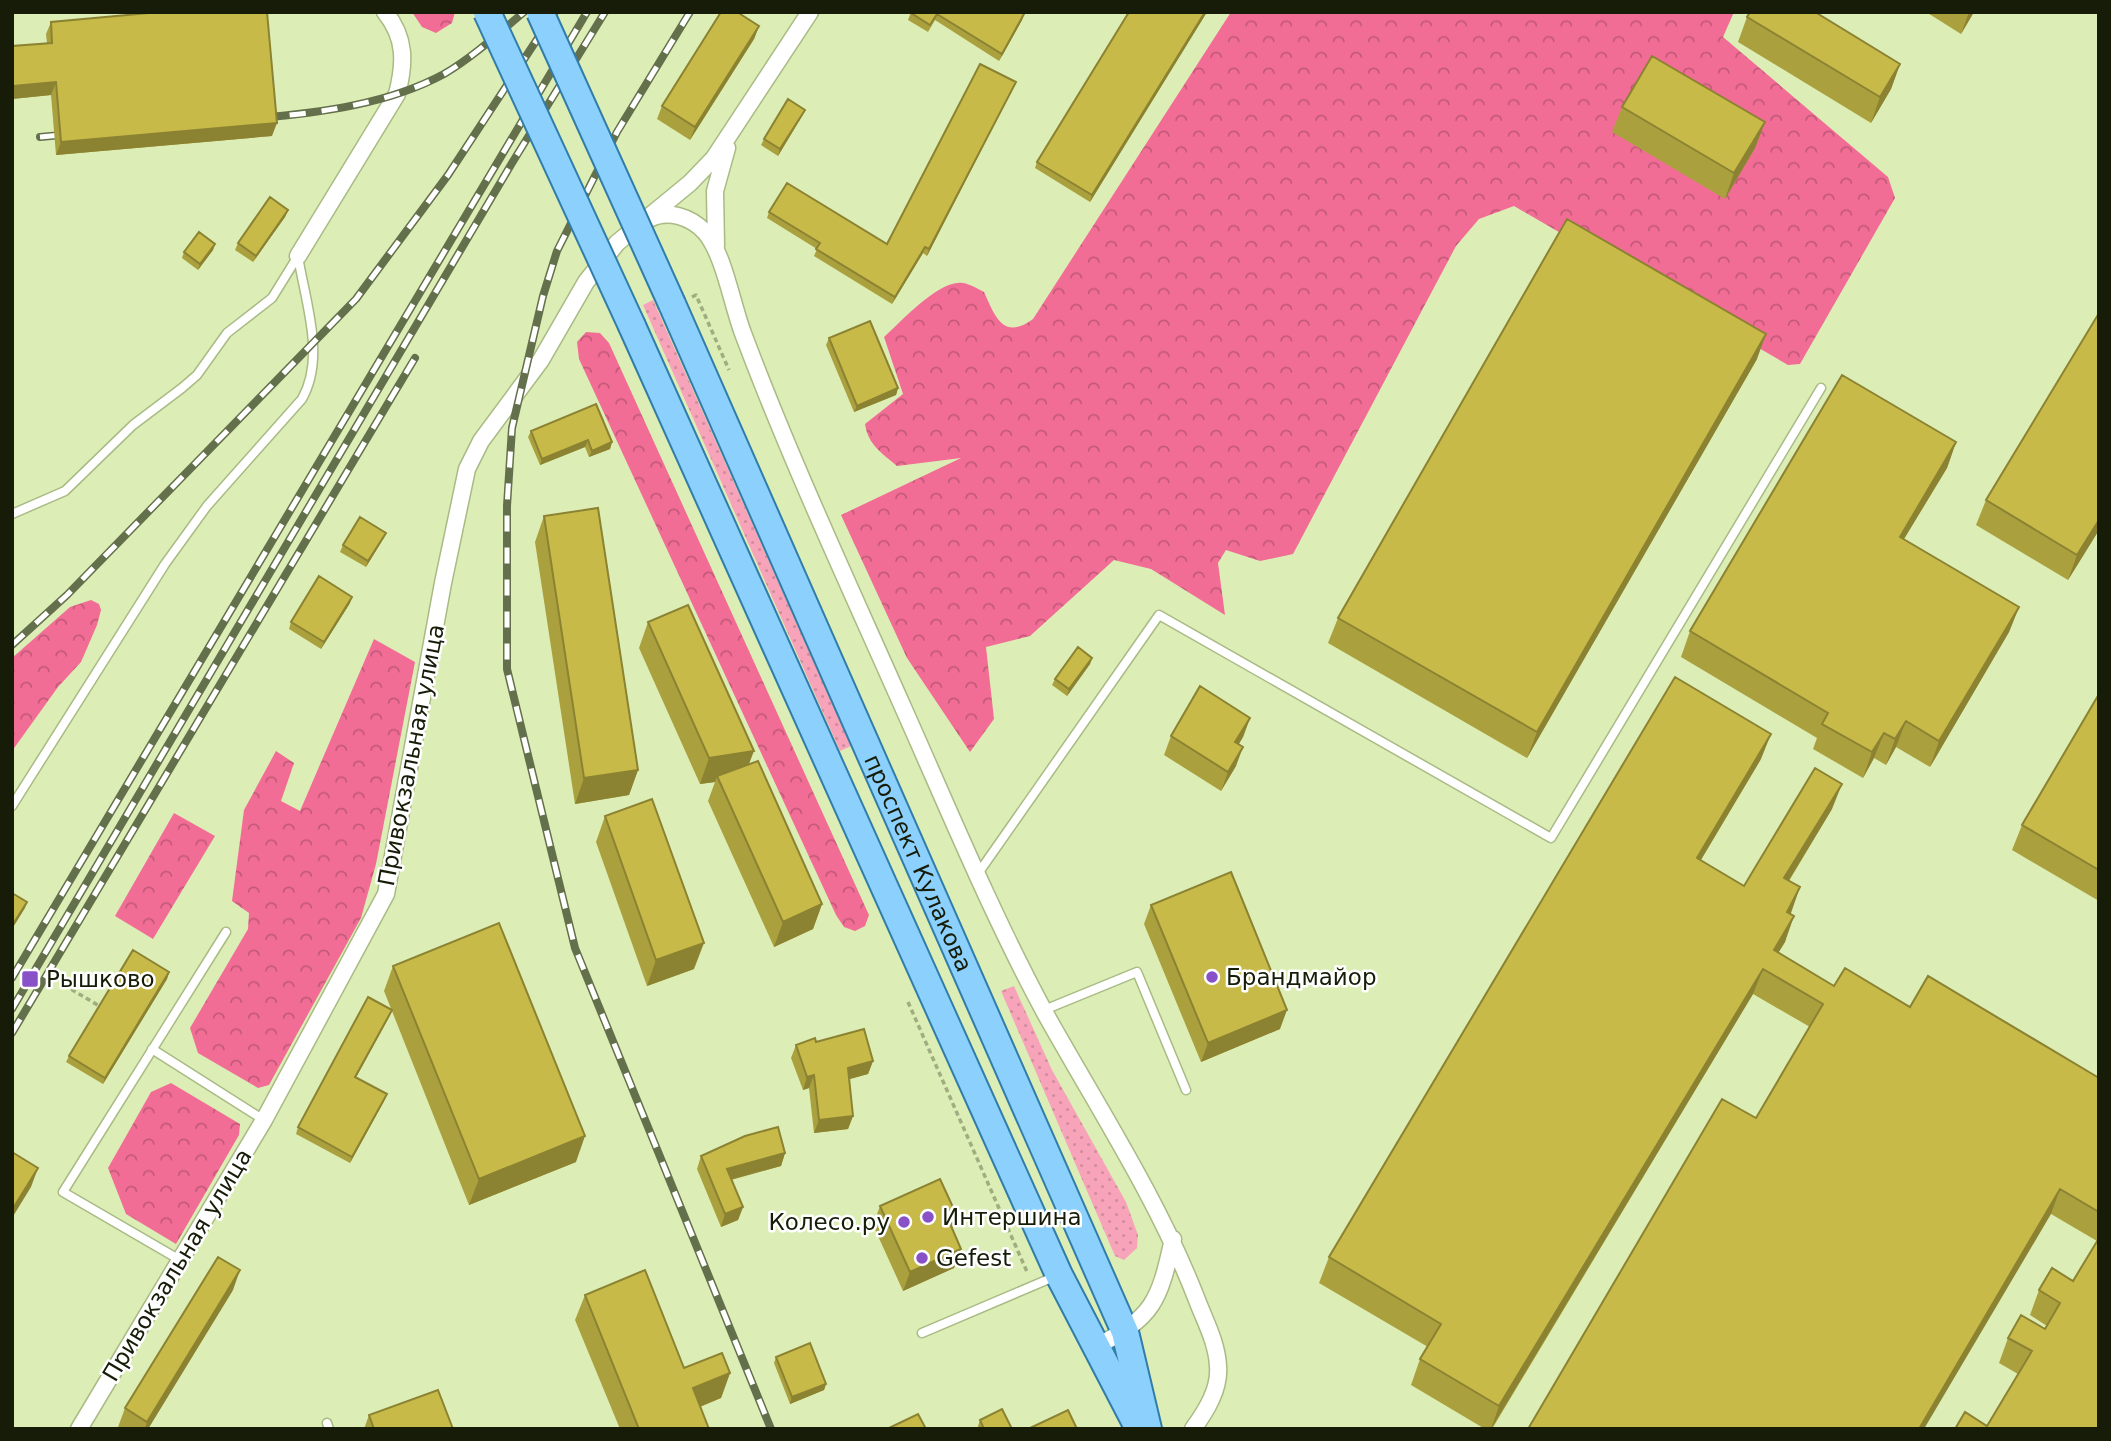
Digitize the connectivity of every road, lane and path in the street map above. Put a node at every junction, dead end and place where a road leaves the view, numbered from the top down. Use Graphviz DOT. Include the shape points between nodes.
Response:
graph roads {
  1 [pos="385,12"];
  2 [pos="487,12"];
  3 [pos="540,12"];
  4 [pos="810,12"];
  5 [pos="734,131"];
  6 [pos="637,225"];
  7 [pos="716,252"];
  8 [pos="298,256"];
  9 [pos="684,300"];
  10 [pos="730,372"];
  11 [pos="1821,388"];
  12 [pos="12,514"];
  13 [pos="12,806"];
  14 [pos="977,875"];
  15 [pos="226,932"];
  16 [pos="64,985"];
  17 [pos="1044,1010"];
  18 [pos="109,1012"];
  19 [pos="152,1049"];
  20 [pos="1186,1090"];
  21 [pos="264,1119"];
  22 [pos="1174,1239"];
  23 [pos="180,1260"];
  24 [pos="1059,1275"];
  25 [pos="1125,1332"];
  26 [pos="922,1333"];
  27 [pos="1095,1347"];
  28 [pos="79,1429"];
  29 [pos="1139,1429"];
  30 [pos="1148,1429"];
  31 [pos="1193,1429"];
  1 -- 8 [label="street" via="399,34 405,64 397,94"];
  2 -- 24 [label="main road, проспект Кулакова, bridge"];
  3 -- 9 [label="main road, проспект Кулакова, bridge"];
  4 -- 5 [label="street"];
  5 -- 6 [label="street" via="690,183"];
  5 -- 7 [label="street" via="715,191"];
  6 -- 7 [label="street" via="655,216 683,217 707,235"];
  6 -- 21 [label="street, Привокзальная улица" via="586,282 552,344 497,416 467,469 386,894"];
  7 -- 14 [label="street" via="743,334 817,512"];
  8 -- 12 [label="lane" via="272,298 227,333 197,375 132,425 65,491"];
  8 -- 13 [label="lane" via="313,344 310,384 302,399 207,506 165,564"];
  9 -- 10 [label="path"];
  9 -- 25 [label="main road, проспект Кулакова"];
  11 -- 14 [label="lane" via="1551,838 1159,615"];
  14 -- 17 [label="street"];
  15 -- 19 [label="lane"];
  16 -- 18 [label="path"];
  17 -- 20 [label="lane" via="1137,972"];
  17 -- 22 [label="street"];
  19 -- 21 [label="lane"];
  19 -- 23 [label="lane" via="63,1192"];
  21 -- 23 [label="street, Привокзальная улица"];
  22 -- 25 [label="street" via="1155,1301 1144,1318"];
  22 -- 31 [label="street" via="1219,1369 1209,1406"];
  23 -- 28 [label="street, Привокзальная улица"];
  24 -- 26 [label="lane"];
  24 -- 27 [label="main road, проспект Кулакова"];
  25 -- 27 [label="street"];
  25 -- 30 [label="main road, проспект Кулакова"];
  27 -- 29 [label="main road, проспект Кулакова"];
}
